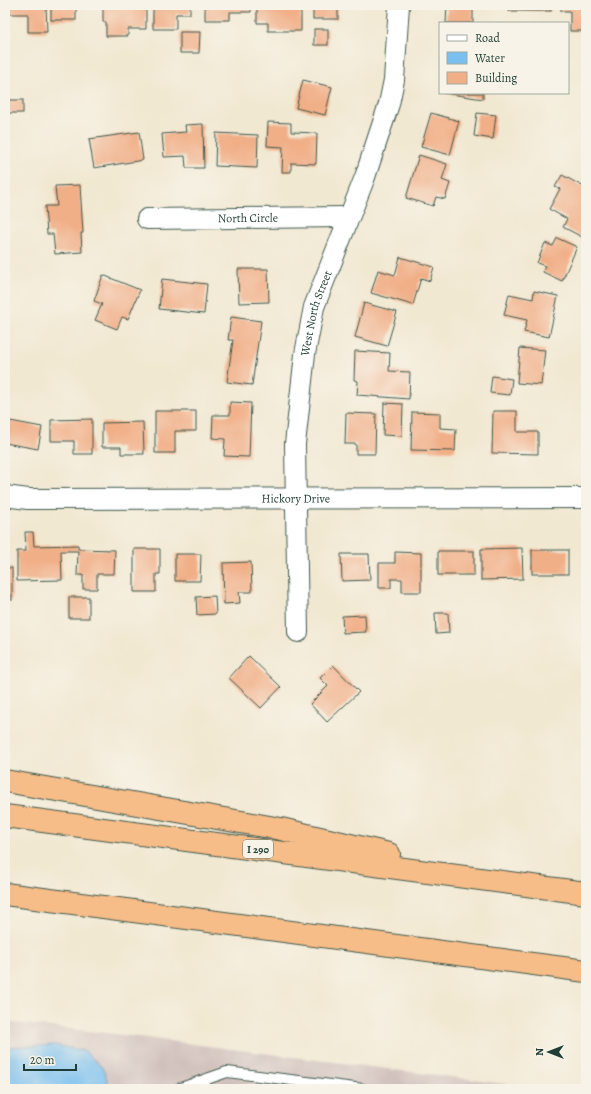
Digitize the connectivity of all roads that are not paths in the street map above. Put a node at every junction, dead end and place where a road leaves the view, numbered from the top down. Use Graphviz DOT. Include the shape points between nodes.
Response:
graph roads {
  1 [pos="399,5"];
  2 [pos="349,217"];
  3 [pos="147,219"];
  4 [pos="5,496"];
  5 [pos="586,498"];
  6 [pos="297,499"];
  7 [pos="298,632"];
  8 [pos="5,781"];
  9 [pos="5,816"];
  10 [pos="511,882"];
  11 [pos="586,893"];
  12 [pos="5,894"];
  13 [pos="586,971"];
  14 [pos="178,1089"];
  15 [pos="362,1089"];
  1 -- 2 [label="street, West North Street" via="394,80 389,104"];
  2 -- 3 [label="street, North Circle"];
  2 -- 6 [label="street, West North Street" via="314,307 305,354 295,444"];
  4 -- 6 [label="street, Hickory Drive" via="28,499"];
  5 -- 6 [label="street, Hickory Drive"];
  6 -- 7 [label="street, West North Street"];
  8 -- 10 [label="highway" via="281,829"];
  9 -- 10 [label="highway, I 290"];
  10 -- 11 [label="highway, I 290"];
  12 -- 13 [label="highway"];
  14 -- 15 [label="lane" via="227,1072"];
}
